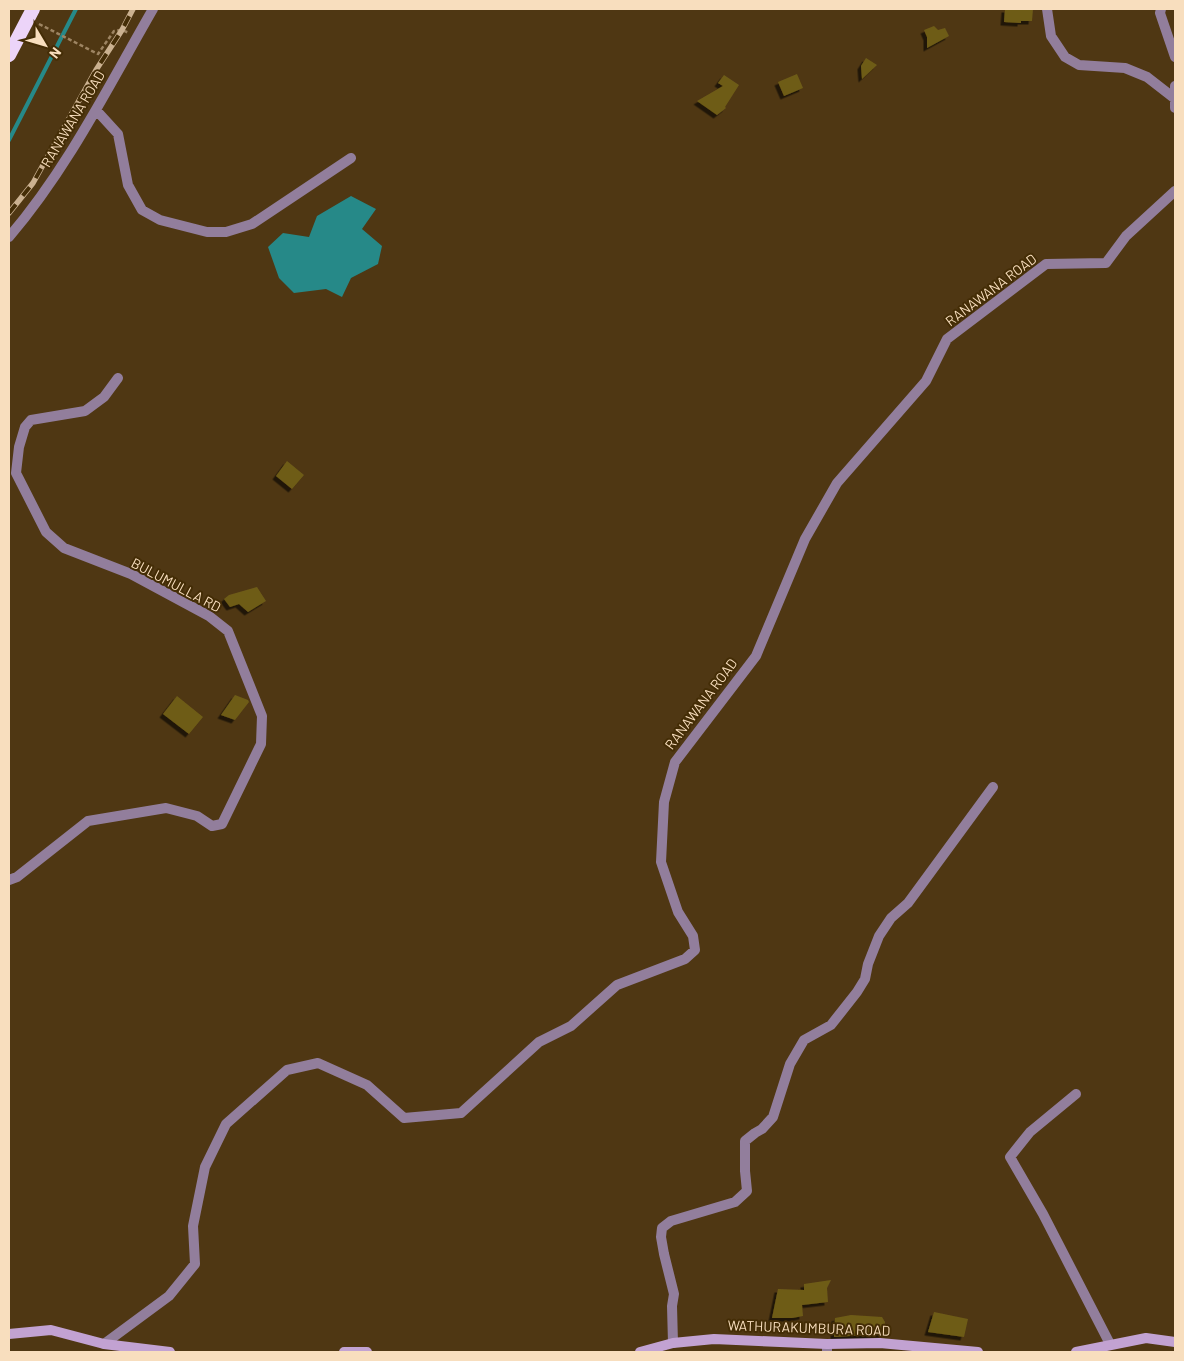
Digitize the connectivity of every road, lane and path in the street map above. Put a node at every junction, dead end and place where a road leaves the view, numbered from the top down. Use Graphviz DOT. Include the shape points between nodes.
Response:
graph roads {
  1 [pos="153,9"];
  2 [pos="1047,9"];
  3 [pos="1161,9"];
  4 [pos="31,14"];
  5 [pos="137,37"];
  6 [pos="9,55"];
  7 [pos="1175,57"];
  8 [pos="1175,86"];
  9 [pos="1175,103"];
  10 [pos="96,111"];
  11 [pos="350,158"];
  12 [pos="1175,191"];
  13 [pos="9,237"];
  14 [pos="118,378"];
  15 [pos="993,787"];
  16 [pos="9,880"];
  17 [pos="1076,1094"];
  18 [pos="9,1334"];
  19 [pos="1175,1342"];
  20 [pos="673,1343"];
  21 [pos="104,1344"];
  22 [pos="1110,1344"];
  23 [pos="827,1348"];
  24 [pos="170,1352"];
  25 [pos="344,1352"];
  26 [pos="367,1352"];
  27 [pos="640,1352"];
  28 [pos="978,1352"];
  29 [pos="1076,1352"];
  1 -- 5 [label="street, RANAWANA ROAD"];
  2 -- 9 [label="street" via="1051,36 1064,58 1079,65 1125,68 1147,77"];
  3 -- 7 [label="street"];
  4 -- 5 [label="path" via="98,54 114,31 122,30"];
  4 -- 6 [label="highway"];
  5 -- 10 [label="street, RANAWANA ROAD"];
  8 -- 9 [label="street"];
  10 -- 11 [label="street" via="118,134 128,185 142,210 160,220 207,232 226,232 252,224"];
  10 -- 13 [label="street, RANAWANA ROAD" via="32,210"];
  12 -- 21 [label="street, RANAWANA ROAD" via="1126,236 1106,263 1046,264 947,339 926,381 837,483 805,539 756,656 674,762 664,802 662,862 678,912 693,936 695,950 685,959 617,985 571,1026 539,1042 461,1113 404,1118 367,1086 318,1063 287,1070 226,1124 205,1167 193,1226 195,1264 169,1296"];
  14 -- 16 [label="street, BULUMULLA RD" via="104,397 85,411 31,420 25,427 19,447 16,473 46,532 64,548 131,574 208,616 228,631 262,716 261,744 222,824 212,826 197,816 166,808 88,821"];
  15 -- 20 [label="street" via="908,903 891,918 879,936 865,979 857,992 831,1025 804,1040 790,1064 773,1117 746,1141 747,1191 736,1202 671,1221 662,1228 664,1254 674,1294"];
  17 -- 22 [label="street" via="1030,1132 1010,1157"];
  18 -- 21 [label="main road" via="51,1330"];
  19 -- 22 [label="main road" via="1146,1338"];
  20 -- 23 [label="main road, WATHURAKUMBURA ROAD" via="714,1339"];
  20 -- 27 [label="main road, WATHURAKUMBURA ROAD"];
  21 -- 24 [label="main road"];
  22 -- 29 [label="main road"];
  23 -- 28 [label="main road, WATHURAKUMBURA ROAD" via="880,1343"];
  25 -- 26 [label="main road"];
}
